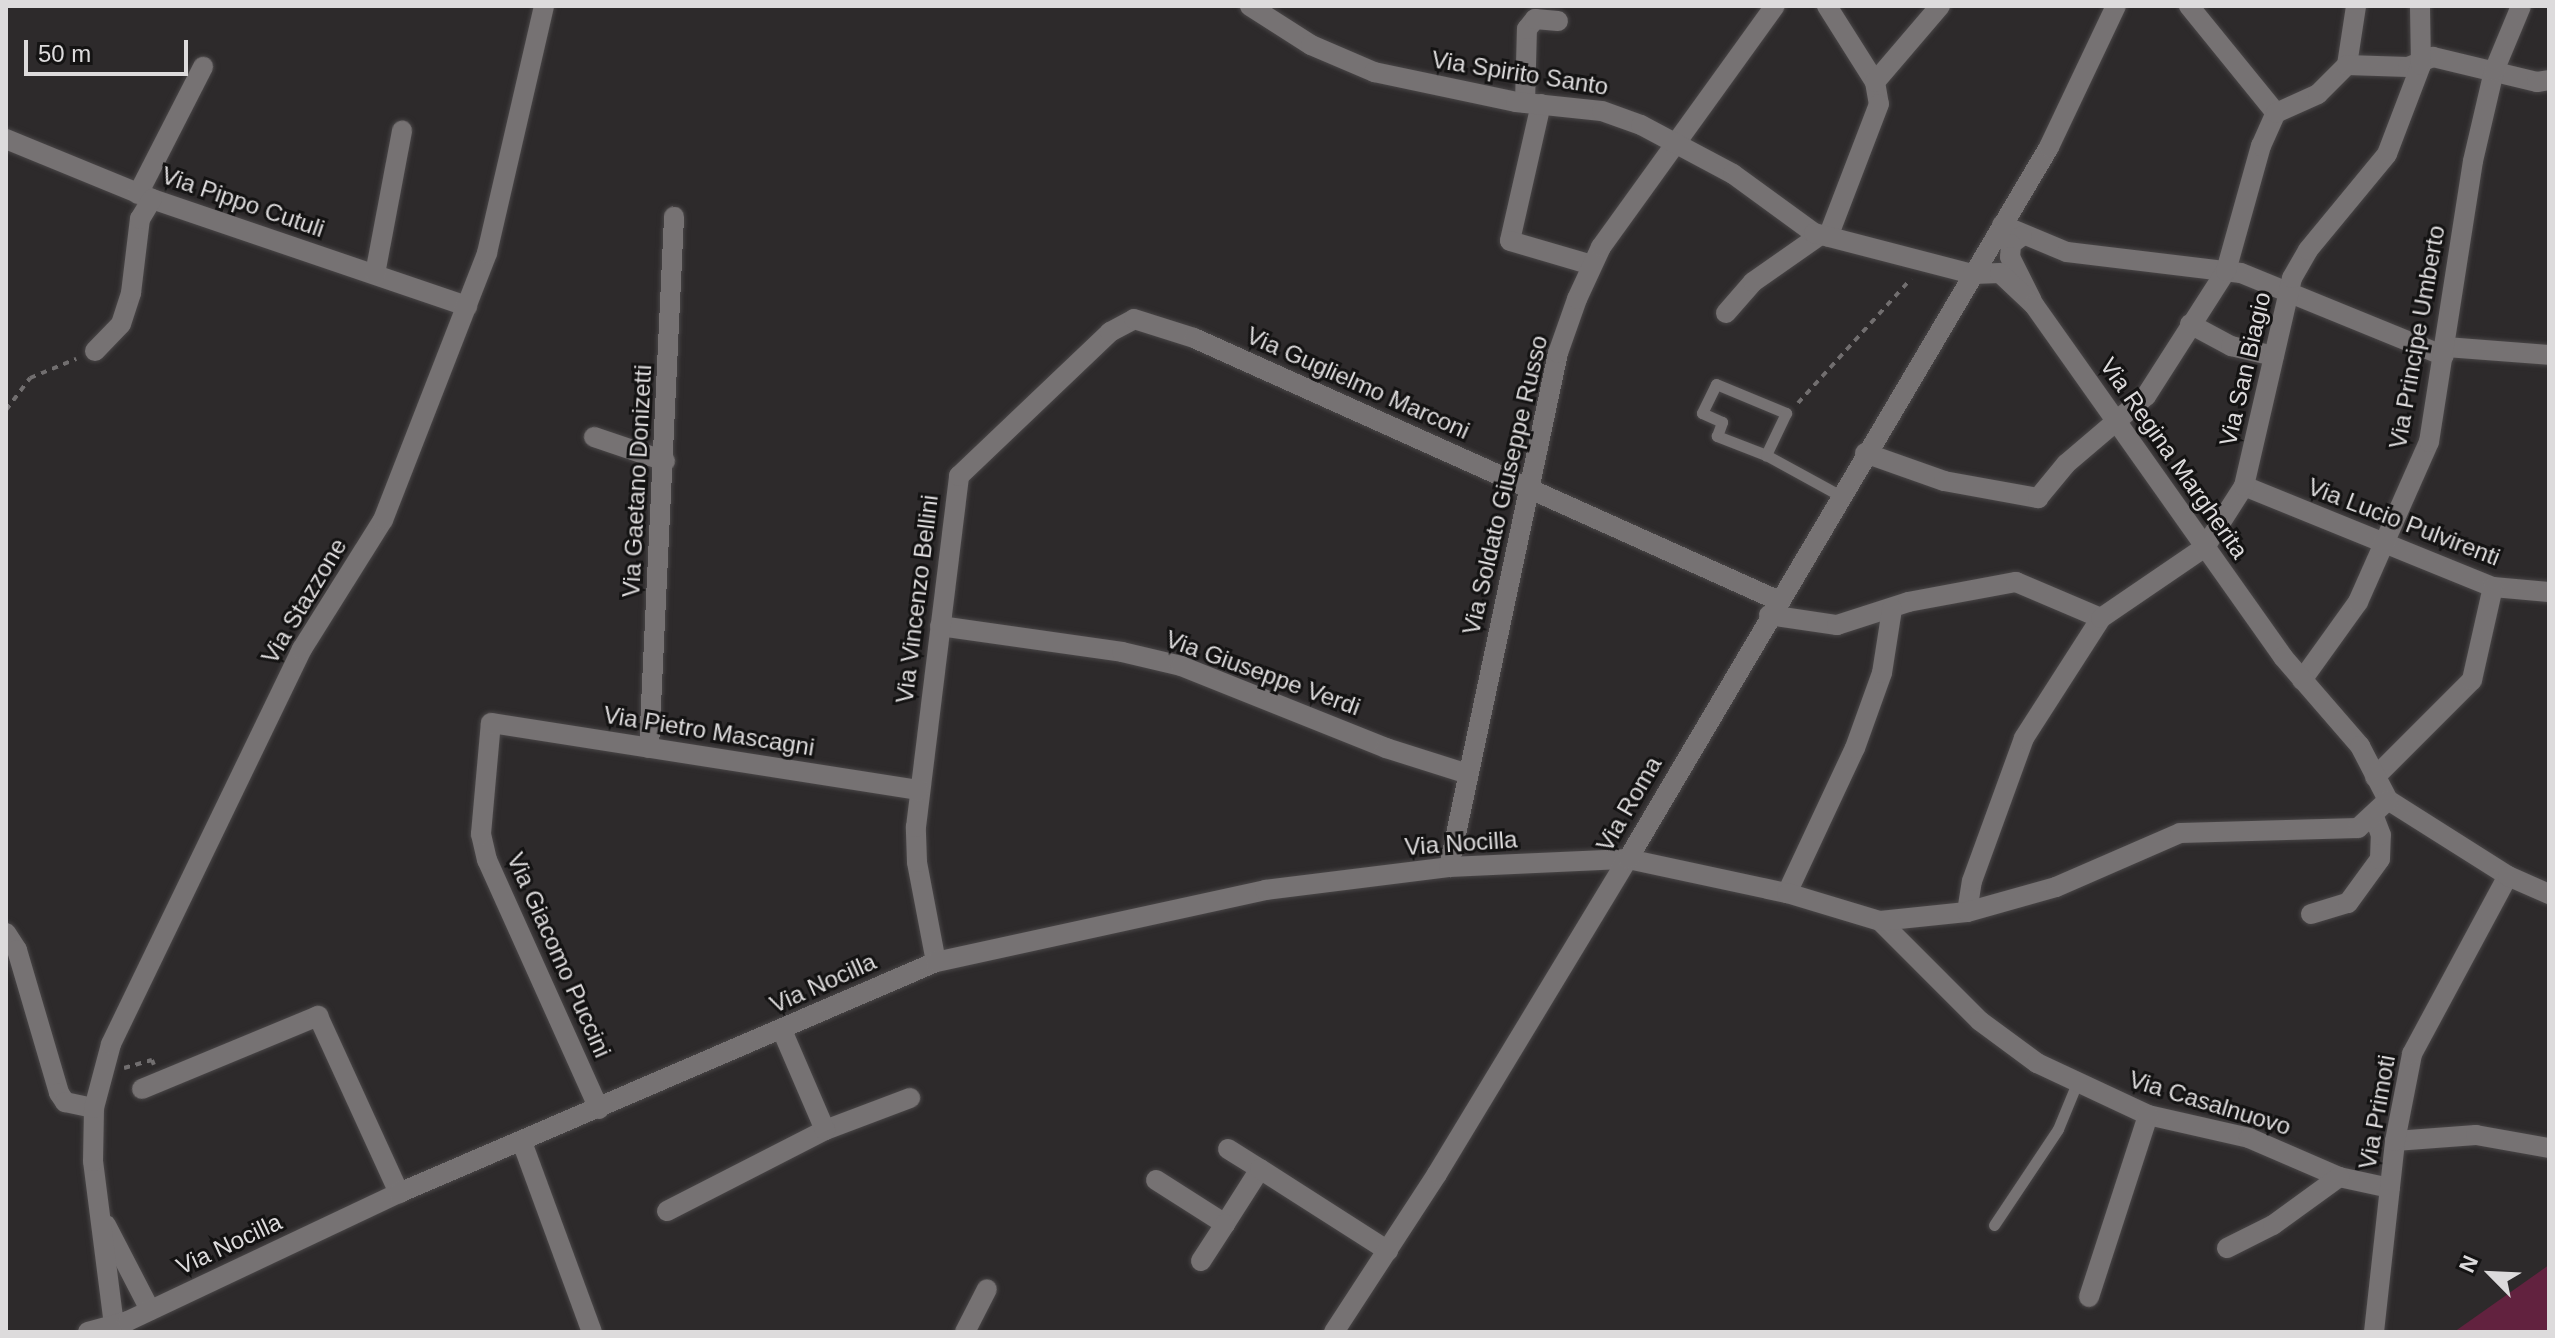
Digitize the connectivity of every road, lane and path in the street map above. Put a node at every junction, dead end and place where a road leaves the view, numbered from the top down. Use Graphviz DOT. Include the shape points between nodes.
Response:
graph roads {
  1 [pos="544,6"];
  2 [pos="1250,6"];
  3 [pos="1775,6"];
  4 [pos="1827,6"];
  5 [pos="1940,6"];
  6 [pos="2116,6"];
  7 [pos="2189,6"];
  8 [pos="2356,6"];
  9 [pos="2420,6"];
  10 [pos="2521,6"];
  11 [pos="1558,21"];
  12 [pos="2347,65"];
  13 [pos="2421,65"];
  14 [pos="203,67"];
  15 [pos="2494,71"];
  16 [pos="2549,80"];
  17 [pos="1875,82"];
  18 [pos="1533,104"];
  19 [pos="2276,113"];
  20 [pos="402,131"];
  21 [pos="6,139"];
  22 [pos="1678,142"];
  23 [pos="145,196"];
  24 [pos="674,217"];
  25 [pos="2002,225"];
  26 [pos="1821,235"];
  27 [pos="2028,238"];
  28 [pos="1924,261"];
  29 [pos="1592,265"];
  30 [pos="2226,271"];
  31 [pos="375,274"];
  32 [pos="1973,274"];
  33 [pos="2290,291"];
  34 [pos="2034,305"];
  35 [pos="467,306"];
  36 [pos="1726,313"];
  37 [pos="1134,319"];
  38 [pos="2190,324"];
  39 [pos="95,351"];
  40 [pos="2445,352"];
  41 [pos="2549,355"];
  42 [pos="2274,356"];
  43 [pos="6,410"];
  44 [pos="1786,413"];
  45 [pos="2118,421"];
  46 [pos="594,437"];
  47 [pos="1865,453"];
  48 [pos="1766,455"];
  49 [pos="665,461"];
  50 [pos="2244,486"];
  51 [pos="1529,489"];
  52 [pos="1839,495"];
  53 [pos="2388,544"];
  54 [pos="2205,547"];
  55 [pos="2493,587"];
  56 [pos="2549,592"];
  57 [pos="1773,607"];
  58 [pos="1892,609"];
  59 [pos="2101,618"];
  60 [pos="940,626"];
  61 [pos="2297,674"];
  62 [pos="491,723"];
  63 [pos="649,748"];
  64 [pos="1468,774"];
  65 [pos="919,790"];
  66 [pos="2379,794"];
  67 [pos="1628,859"];
  68 [pos="1449,867"];
  69 [pos="2508,876"];
  70 [pos="1787,893"];
  71 [pos="2549,894"];
  72 [pos="1967,912"];
  73 [pos="2311,914"];
  74 [pos="1880,921"];
  75 [pos="6,933"];
  76 [pos="936,962"];
  77 [pos="782,1030"];
  78 [pos="2077,1083"];
  79 [pos="142,1089"];
  80 [pos="910,1098"];
  81 [pos="94,1108"];
  82 [pos="599,1109"];
  83 [pos="2148,1115"];
  84 [pos="825,1130"];
  85 [pos="2395,1141"];
  86 [pos="522,1142"];
  87 [pos="2549,1148"];
  88 [pos="1228,1149"];
  89 [pos="1260,1169"];
  90 [pos="2339,1177"];
  91 [pos="1156,1180"];
  92 [pos="2390,1188"];
  93 [pos="399,1193"];
  94 [pos="98,1210"];
  95 [pos="667,1211"];
  96 [pos="1225,1224"];
  97 [pos="1994,1225"];
  98 [pos="2227,1248"];
  99 [pos="1388,1251"];
  100 [pos="1201,1261"];
  101 [pos="987,1289"];
  102 [pos="2089,1297"];
  103 [pos="150,1310"];
  104 [pos="124,1326"];
  105 [pos="88,1332"];
  106 [pos="592,1332"];
  107 [pos="965,1332"];
  108 [pos="1334,1332"];
  109 [pos="2374,1332"];
  1 -- 35 [label="street, Via Stazzone" via="487,253"];
  2 -- 18 [label="street, Via Spirito Santo" via="1311,45 1374,72"];
  3 -- 22 [label="street, Via Soldato Giuseppe Russo"];
  4 -- 17 [label="street"];
  5 -- 17 [label="street"];
  6 -- 25 [label="street, Via Roma" via="2049,147"];
  7 -- 19 [label="street"];
  8 -- 12 [label="street"];
  9 -- 13 [label="street"];
  10 -- 15 [label="street, Via Principe Umberto"];
  11 -- 18 [label="street" via="1535,19 1527,29"];
  12 -- 13 [label="street"];
  12 -- 19 [label="street" via="2318,94"];
  13 -- 15 [label="street" via="2433,57"];
  13 -- 33 [label="street, Via San Biagio" via="2387,154 2308,250"];
  14 -- 23 [label="street"];
  15 -- 16 [label="street"];
  15 -- 40 [label="street, Via Principe Umberto" via="2473,161"];
  17 -- 26 [label="street" via="1879,104 1873,125"];
  18 -- 22 [label="street, Via Spirito Santo" via="1602,111"];
  18 -- 29 [label="street" via="1510,241"];
  19 -- 30 [label="street"];
  20 -- 31 [label="street"];
  21 -- 23 [label="street, Via Pippo Cutuli"];
  22 -- 26 [label="street, Via Spirito Santo"];
  22 -- 29 [label="street, Via Soldato Giuseppe Russo"];
  23 -- 31 [label="street, Via Pippo Cutuli"];
  23 -- 39 [label="street" via="131,293 121,324"];
  24 -- 49 [label="street, Via Gaetano Donizetti"];
  25 -- 27 [label="street"];
  25 -- 32 [label="street, Via Roma"];
  26 -- 28 [label="street"];
  26 -- 36 [label="street" via="1753,282"];
  27 -- 30 [label="street" via="2067,252"];
  27 -- 34 [label="street" via="2011,244 2010,257"];
  28 -- 32 [label="street"];
  28 -- 44 [label="path"];
  29 -- 51 [label="street, Via Soldato Giuseppe Russo" via="1558,353"];
  30 -- 33 [label="street"];
  30 -- 38 [label="street"];
  31 -- 35 [label="street, Via Pippo Cutuli"];
  32 -- 34 [label="street, Via Regina Margherita" via="2000,273"];
  32 -- 47 [label="street, Via Roma"];
  33 -- 40 [label="street"];
  33 -- 42 [label="street, Via San Biagio"];
  34 -- 45 [label="street, Via Regina Margherita"];
  35 -- 81 [label="street, Via Stazzone" via="383,520 302,649 111,1044"];
  37 -- 51 [label="street, Via Guglielmo Marconi" via="1194,338"];
  37 -- 60 [label="street, Via Vincenzo Bellini" via="1110,332 959,476"];
  38 -- 42 [label="street" via="2231,346"];
  38 -- 45 [label="street" via="2146,396"];
  39 -- 43 [label="path" via="30,378"];
  40 -- 41 [label="street"];
  40 -- 53 [label="street, Via Principe Umberto" via="2429,442"];
  42 -- 50 [label="street, Via San Biagio"];
  44 -- 48 [label="lane"];
  44 -- 48 [label="lane" via="1716,384 1702,413 1722,422 1717,436"];
  45 -- 47 [label="street" via="2066,464 2038,498 1944,481"];
  45 -- 54 [label="street, Via Regina Margherita"];
  46 -- 49 [label="street"];
  47 -- 52 [label="street, Via Roma"];
  48 -- 52 [label="lane"];
  49 -- 63 [label="street, Via Gaetano Donizetti"];
  50 -- 53 [label="street, Via Lucio Pulvirenti"];
  50 -- 54 [label="street, Via San Biagio"];
  51 -- 57 [label="street, Via Guglielmo Marconi"];
  51 -- 64 [label="street, Via Soldato Giuseppe Russo"];
  52 -- 57 [label="street, Via Roma"];
  53 -- 55 [label="street, Via Lucio Pulvirenti"];
  53 -- 61 [label="street, Via Principe Umberto" via="2358,602 2318,658"];
  54 -- 59 [label="street, Via San Biagio"];
  54 -- 61 [label="street, Via Regina Margherita"];
  55 -- 56 [label="street, Via Lucio Pulvirenti"];
  55 -- 66 [label="street" via="2472,680 2423,732"];
  57 -- 58 [label="street, Via Guglielmo Marconi" via="1837,625"];
  57 -- 67 [label="street, Via Roma"];
  58 -- 59 [label="street, Via Guglielmo Marconi" via="2016,582"];
  58 -- 70 [label="street" via="1882,673"];
  59 -- 72 [label="street, Via San Biagio" via="2024,738 1972,881"];
  60 -- 64 [label="street, Via Giuseppe Verdi" via="1122,652 1181,666 1386,748"];
  60 -- 65 [label="street, Via Vincenzo Bellini"];
  61 -- 66 [label="street, Via Regina Margherita" via="2360,746"];
  62 -- 63 [label="street, Via Pietro Mascagni"];
  62 -- 82 [label="street, Via Giacomo Puccini" via="481,834 487,860"];
  63 -- 65 [label="street, Via Pietro Mascagni"];
  64 -- 68 [label="street, Via Soldato Giuseppe Russo"];
  65 -- 76 [label="street, Via Vincenzo Bellini" via="917,862"];
  66 -- 69 [label="street"];
  66 -- 72 [label="street" via="2358,828 2180,833 2056,887"];
  66 -- 73 [label="street" via="2380,859 2348,903"];
  67 -- 68 [label="street, Via Nocilla"];
  67 -- 70 [label="street, Via Nocilla"];
  67 -- 99 [label="street, Via Roma"];
  68 -- 76 [label="street, Via Nocilla" via="1265,890"];
  69 -- 71 [label="street"];
  69 -- 85 [label="street, Via Primoti" via="2412,1054"];
  70 -- 74 [label="street, Via Nocilla"];
  72 -- 74 [label="street"];
  74 -- 78 [label="street, Via Casalnuovo" via="1980,1021 2037,1063"];
  75 -- 81 [label="street" via="17,950 59,1093 65,1102"];
  76 -- 77 [label="street, Via Nocilla"];
  77 -- 82 [label="street, Via Nocilla"];
  77 -- 84 [label="street"];
  78 -- 83 [label="street, Via Casalnuovo"];
  78 -- 97 [label="lane" via="2058,1129"];
  79 -- 93 [label="street" via="318,1016"];
  80 -- 84 [label="street"];
  81 -- 94 [label="street, Via Stazzone"];
  82 -- 86 [label="street, Via Nocilla"];
  83 -- 90 [label="street, Via Casalnuovo" via="2267,1144"];
  83 -- 102 [label="street"];
  84 -- 95 [label="street"];
  85 -- 87 [label="street" via="2476,1135"];
  85 -- 92 [label="street, Via Primoti"];
  86 -- 93 [label="street, Via Nocilla"];
  86 -- 106 [label="street"];
  88 -- 89 [label="street"];
  89 -- 96 [label="street"];
  89 -- 99 [label="street"];
  90 -- 92 [label="street, Via Casalnuovo"];
  90 -- 98 [label="street" via="2273,1225"];
  91 -- 96 [label="street"];
  92 -- 109 [label="street, Via Primoti"];
  93 -- 103 [label="street, Via Nocilla"];
  94 -- 103 [label="street"];
  94 -- 104 [label="street, Via Stazzone"];
  96 -- 100 [label="street"];
  99 -- 108 [label="street, Via Roma"];
  101 -- 107 [label="street"];
  103 -- 104 [label="street, Via Nocilla"];
  104 -- 105 [label="street, Via Nocilla"];
}
